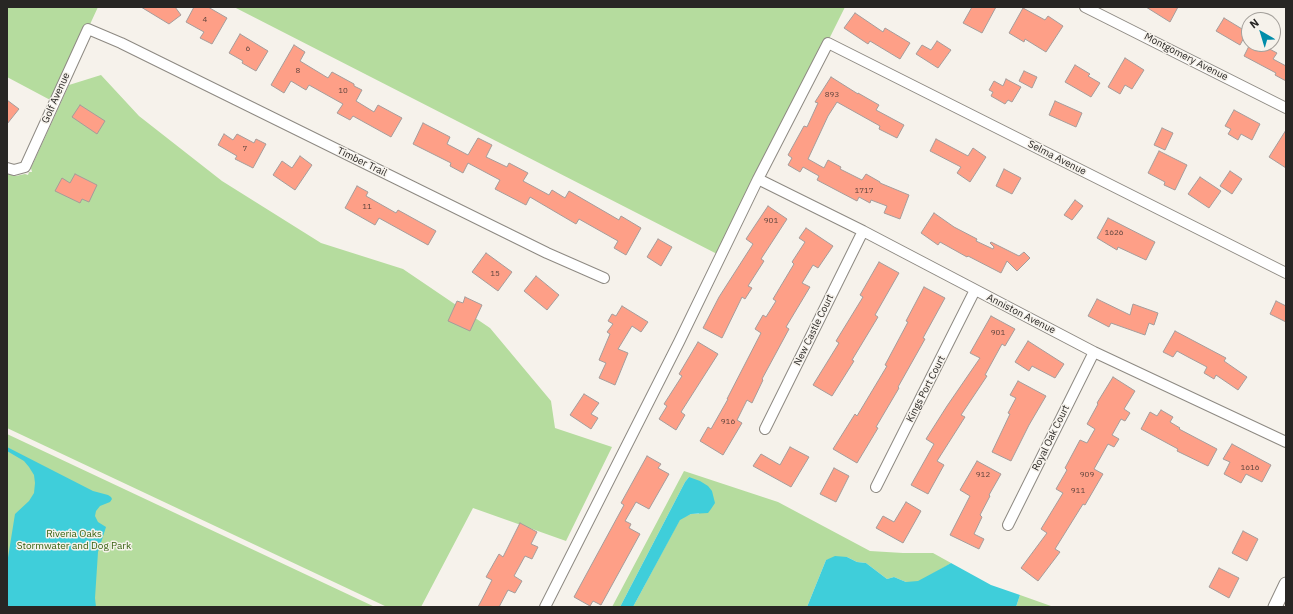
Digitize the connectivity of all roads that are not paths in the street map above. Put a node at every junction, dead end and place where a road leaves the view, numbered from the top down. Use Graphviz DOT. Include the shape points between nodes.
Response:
graph roads {
  1 [pos="1085,7"];
  2 [pos="88,29"];
  3 [pos="1286,108"];
  4 [pos="7,168"];
  5 [pos="758,179"];
  6 [pos="863,231"];
  7 [pos="1286,273"];
  8 [pos="604,278"];
  9 [pos="975,290"];
  10 [pos="1094,352"];
  11 [pos="765,429"];
  12 [pos="1286,442"];
  13 [pos="876,487"];
  14 [pos="1008,525"];
  15 [pos="1286,584"];
  16 [pos="545,607"];
  17 [pos="1275,607"];
  1 -- 3 [label="street, Montgomery Avenue"];
  2 -- 4 [label="street, Golf Avenue" via="25,167 14,170"];
  2 -- 8 [label="street, Timber Trail" via="547,253"];
  5 -- 6 [label="street, Anniston Avenue"];
  5 -- 7 [label="street, Selma Avenue" via="828,43"];
  5 -- 16 [label="street"];
  6 -- 9 [label="street, Anniston Avenue"];
  6 -- 11 [label="street, New Castle Court"];
  9 -- 10 [label="street, Anniston Avenue"];
  9 -- 13 [label="street, Kings Port Court"];
  10 -- 12 [label="street, Anniston Avenue"];
  10 -- 14 [label="street, Royal Oak Court"];
  15 -- 17 [label="street"];
}
